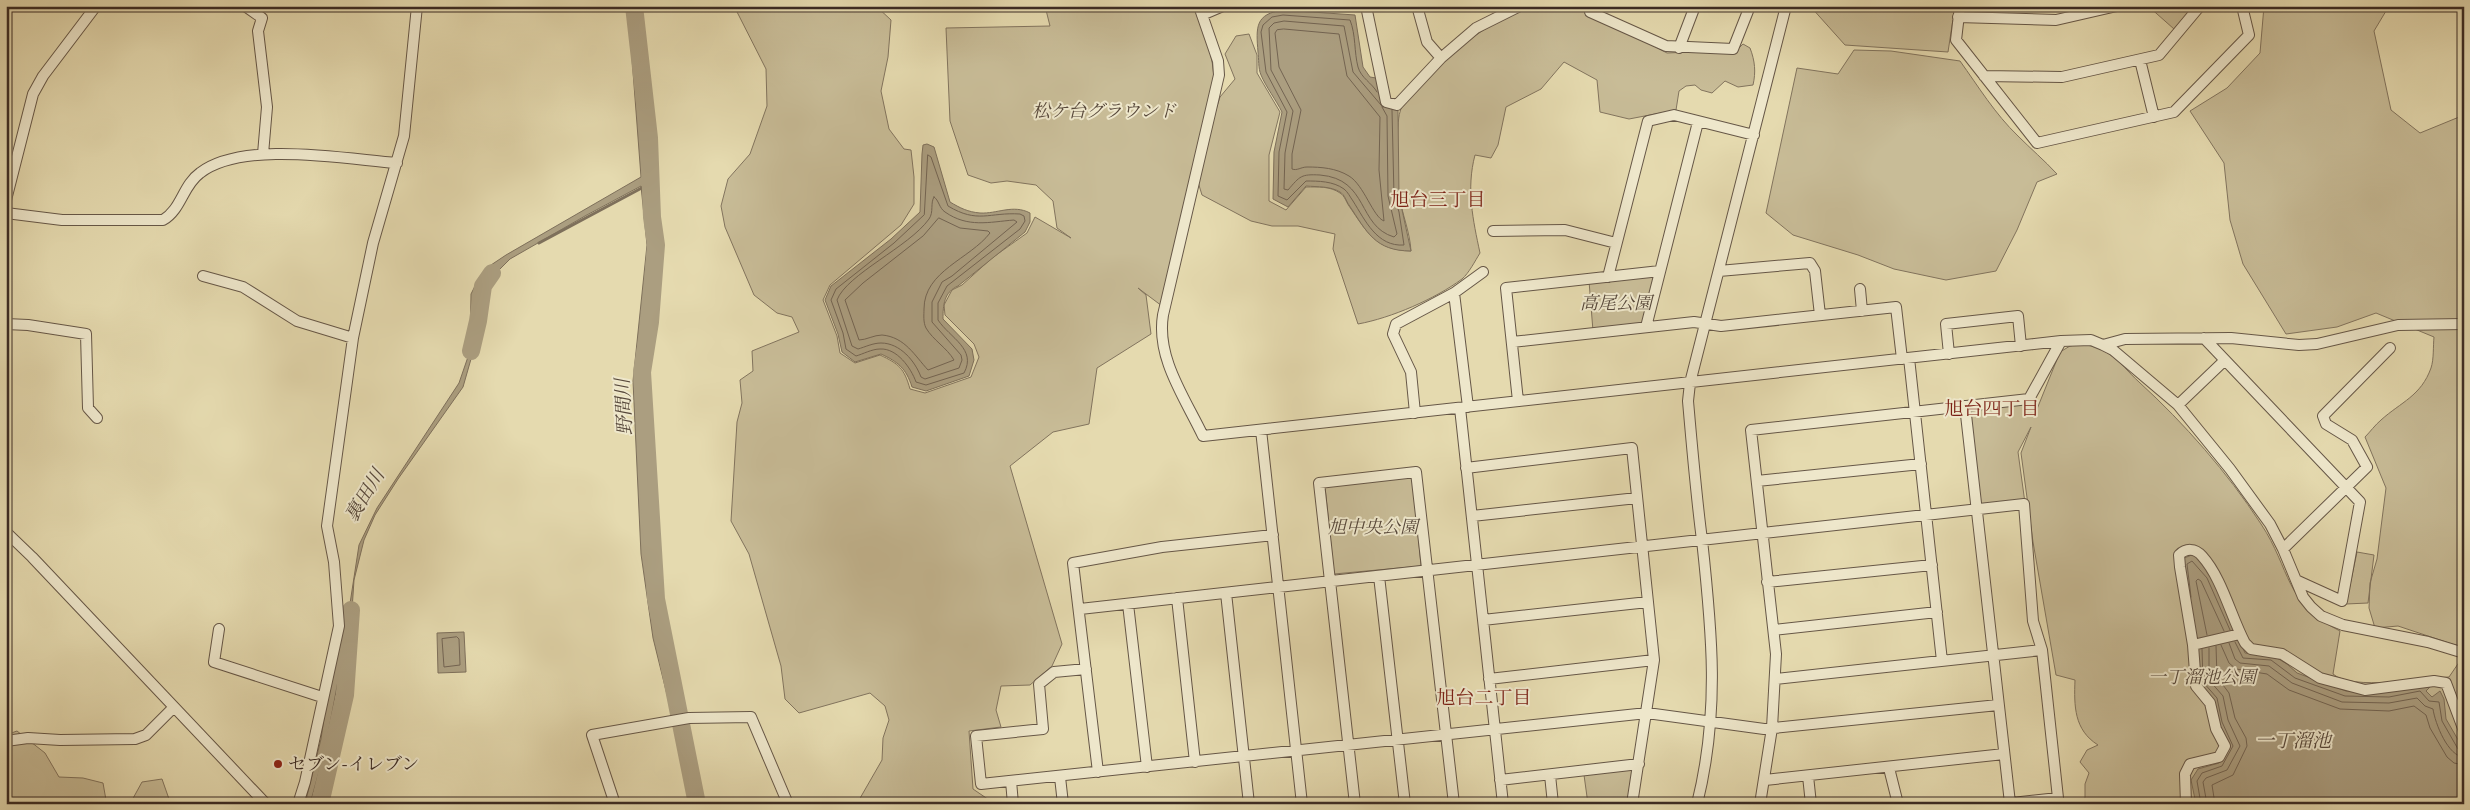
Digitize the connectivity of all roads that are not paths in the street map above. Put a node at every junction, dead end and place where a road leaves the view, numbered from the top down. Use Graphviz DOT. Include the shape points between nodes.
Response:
graph roads {
  1 [pos="96,6"];
  2 [pos="245,6"];
  3 [pos="417,6"];
  4 [pos="1223,6"];
  5 [pos="1366,6"];
  6 [pos="1417,6"];
  7 [pos="1520,6"];
  8 [pos="1589,6"];
  9 [pos="1695,6"];
  10 [pos="1750,6"];
  11 [pos="1786,6"];
  12 [pos="2117,6"];
  13 [pos="2200,6"];
  14 [pos="2242,6"];
  15 [pos="1200,10"];
  16 [pos="1959,12"];
  17 [pos="1679,48"];
  18 [pos="1441,58"];
  19 [pos="2140,60"];
  20 [pos="1984,76"];
  21 [pos="2154,117"];
  22 [pos="1698,122"];
  23 [pos="1754,135"];
  24 [pos="263,154"];
  25 [pos="397,163"];
  26 [pos="6,200"];
  27 [pos="6,213"];
  28 [pos="1494,231"];
  29 [pos="1616,243"];
  30 [pos="1660,271"];
  31 [pos="1719,271"];
  32 [pos="1483,272"];
  33 [pos="203,276"];
  34 [pos="1608,277"];
  35 [pos="1860,289"];
  36 [pos="1454,293"];
  37 [pos="1862,311"];
  38 [pos="1820,315"];
  39 [pos="6,324"];
  40 [pos="1706,324"];
  41 [pos="2464,324"];
  42 [pos="1646,327"];
  43 [pos="353,338"];
  44 [pos="2204,338"];
  45 [pos="2061,341"];
  46 [pos="1512,342"];
  47 [pos="2104,345"];
  48 [pos="2021,346"];
  49 [pos="2390,348"];
  50 [pos="1949,354"];
  51 [pos="1905,358"];
  52 [pos="2224,361"];
  53 [pos="1690,383"];
  54 [pos="1518,401"];
  55 [pos="2178,404"];
  56 [pos="1965,406"];
  57 [pos="1464,407"];
  58 [pos="1915,412"];
  59 [pos="1415,413"];
  60 [pos="98,418"];
  61 [pos="1262,430"];
  62 [pos="1921,464"];
  63 [pos="1466,468"];
  64 [pos="1757,481"];
  65 [pos="2346,488"];
  66 [pos="1637,498"];
  67 [pos="1975,511"];
  68 [pos="1472,516"];
  69 [pos="1926,516"];
  70 [pos="6,532"];
  71 [pos="1763,533"];
  72 [pos="1273,535"];
  73 [pos="1702,540"];
  74 [pos="1642,546"];
  75 [pos="2284,549"];
  76 [pos="1476,565"];
  77 [pos="1932,565"];
  78 [pos="1427,571"];
  79 [pos="1379,576"];
  80 [pos="1330,581"];
  81 [pos="2298,581"];
  82 [pos="1767,582"];
  83 [pos="1278,587"];
  84 [pos="1226,593"];
  85 [pos="1177,598"];
  86 [pos="1648,602"];
  87 [pos="1128,604"];
  88 [pos="1080,609"];
  89 [pos="1936,612"];
  90 [pos="1483,620"];
  91 [pos="219,629"];
  92 [pos="1774,630"];
  93 [pos="2240,634"];
  94 [pos="2193,645"];
  95 [pos="2042,650"];
  96 [pos="2464,653"];
  97 [pos="1992,656"];
  98 [pos="1654,660"];
  99 [pos="1942,661"];
  100 [pos="1086,669"];
  101 [pos="1489,679"];
  102 [pos="1775,679"];
  103 [pos="322,697"];
  104 [pos="1998,705"];
  105 [pos="174,707"];
  106 [pos="1647,713"];
  107 [pos="1712,722"];
  108 [pos="1772,728"];
  109 [pos="1494,729"];
  110 [pos="2464,731"];
  111 [pos="1446,734"];
  112 [pos="1398,740"];
  113 [pos="6,741"];
  114 [pos="1348,745"];
  115 [pos="1296,751"];
  116 [pos="2004,754"];
  117 [pos="1244,756"];
  118 [pos="1195,762"];
  119 [pos="1639,764"];
  120 [pos="1147,767"];
  121 [pos="1889,768"];
  122 [pos="1098,772"];
  123 [pos="1550,775"];
  124 [pos="1060,776"];
  125 [pos="1808,776"];
  126 [pos="1500,780"];
  127 [pos="1765,780"];
  128 [pos="1011,781"];
  129 [pos="2006,803"];
  130 [pos="266,804"];
  131 [pos="298,804"];
  132 [pos="615,804"];
  133 [pos="788,804"];
  134 [pos="1013,804"];
  135 [pos="1063,804"];
  136 [pos="1249,804"];
  137 [pos="1302,804"];
  138 [pos="1355,804"];
  139 [pos="1404,804"];
  140 [pos="1454,804"];
  141 [pos="1503,804"];
  142 [pos="1553,804"];
  143 [pos="1632,804"];
  144 [pos="1697,804"];
  145 [pos="1760,804"];
  146 [pos="1811,804"];
  147 [pos="1898,804"];
  148 [pos="2186,804"];
  1 -- 26 [label="street" via="33,94"];
  2 -- 24 [label="street" via="262,18 258,31 267,107"];
  3 -- 25 [label="street" via="404,136"];
  4 -- 15 [label="street"];
  5 -- 18 [label="street" via="1386,102 1397,105"];
  6 -- 18 [label="street" via="1427,42"];
  7 -- 18 [label="street" via="1476,28"];
  8 -- 17 [label="street" via="1590,12 1666,46"];
  9 -- 17 [label="street"];
  10 -- 17 [label="street" via="1733,49"];
  11 -- 23 [label="street"];
  12 -- 16 [label="street" via="2056,20"];
  13 -- 19 [label="street" via="2160,55"];
  14 -- 21 [label="street" via="2249,35 2174,112"];
  15 -- 61 [label="street" via="1218,61 1219,75 1163,315 1161,338 1168,362 1203,436"];
  16 -- 20 [label="street" via="1956,40"];
  19 -- 20 [label="street" via="2062,77"];
  19 -- 21 [label="street"];
  20 -- 21 [label="street" via="2037,143"];
  22 -- 23 [label="street"];
  22 -- 29 [label="street" via="1674,115 1648,120"];
  22 -- 30 [label="street"];
  23 -- 31 [label="street"];
  24 -- 25 [label="street"];
  24 -- 27 [label="street" via="248,154 201,171 172,215 163,220 62,220"];
  25 -- 43 [label="street" via="374,243"];
  28 -- 29 [label="street" via="1565,230"];
  29 -- 34 [label="street"];
  30 -- 34 [label="street"];
  30 -- 42 [label="street"];
  31 -- 38 [label="street" via="1810,263 1815,271"];
  31 -- 40 [label="street"];
  32 -- 36 [label="street"];
  33 -- 43 [label="street" via="243,287 298,322"];
  34 -- 46 [label="street" via="1506,288"];
  35 -- 37 [label="street"];
  36 -- 57 [label="street"];
  36 -- 59 [label="street" via="1396,324 1394,334 1411,372"];
  37 -- 38 [label="street"];
  37 -- 51 [label="street" via="1896,307"];
  38 -- 40 [label="street" via="1721,326"];
  39 -- 60 [label="street" via="86,334 88,408"];
  40 -- 42 [label="street" via="1694,322"];
  40 -- 53 [label="street"];
  41 -- 44 [label="street" via="2398,325 2318,344"];
  42 -- 46 [label="street"];
  43 -- 103 [label="street" via="327,526 334,562 339,626"];
  44 -- 47 [label="street" via="2125,339"];
  44 -- 52 [label="street"];
  45 -- 47 [label="street" via="2091,340"];
  45 -- 48 [label="street"];
  45 -- 56 [label="street" via="2029,399"];
  46 -- 54 [label="street"];
  47 -- 55 [label="street"];
  48 -- 50 [label="street"];
  48 -- 50 [label="street" via="2018,316 1946,324"];
  49 -- 65 [label="street" via="2323,416 2326,424 2352,440 2367,467"];
  50 -- 51 [label="street"];
  51 -- 53 [label="street"];
  51 -- 58 [label="street"];
  52 -- 55 [label="street"];
  52 -- 65 [label="street"];
  53 -- 54 [label="street"];
  53 -- 73 [label="street" via="1688,401"];
  54 -- 57 [label="street"];
  55 -- 75 [label="street" via="2230,469"];
  56 -- 58 [label="street"];
  56 -- 67 [label="street"];
  57 -- 59 [label="street"];
  57 -- 63 [label="street"];
  58 -- 62 [label="street"];
  58 -- 64 [label="street" via="1751,430"];
  59 -- 61 [label="street"];
  61 -- 72 [label="street"];
  62 -- 64 [label="street"];
  62 -- 69 [label="street"];
  63 -- 66 [label="street" via="1632,448"];
  63 -- 68 [label="street"];
  64 -- 71 [label="street"];
  65 -- 75 [label="street"];
  65 -- 81 [label="street" via="2360,502 2342,601"];
  66 -- 68 [label="street"];
  66 -- 74 [label="street"];
  67 -- 69 [label="street"];
  67 -- 95 [label="street" via="2024,504 2033,621"];
  67 -- 97 [label="street"];
  68 -- 76 [label="street"];
  69 -- 71 [label="street"];
  69 -- 77 [label="street"];
  70 -- 105 [label="street"];
  71 -- 73 [label="street"];
  71 -- 82 [label="street"];
  72 -- 83 [label="street"];
  72 -- 88 [label="street" via="1162,547 1073,563"];
  73 -- 74 [label="street"];
  73 -- 107 [label="street" via="1712,635"];
  74 -- 76 [label="street"];
  74 -- 86 [label="street"];
  75 -- 81 [label="street"];
  76 -- 78 [label="street"];
  76 -- 90 [label="street"];
  77 -- 82 [label="street"];
  77 -- 89 [label="street"];
  78 -- 79 [label="street"];
  78 -- 80 [label="street" via="1416,472 1319,483"];
  78 -- 111 [label="street"];
  79 -- 80 [label="street"];
  79 -- 112 [label="street"];
  80 -- 83 [label="street"];
  80 -- 114 [label="street"];
  81 -- 96 [label="street" via="2311,607 2333,622"];
  82 -- 92 [label="street"];
  83 -- 84 [label="street"];
  83 -- 115 [label="street"];
  84 -- 85 [label="street"];
  84 -- 117 [label="street"];
  85 -- 87 [label="street"];
  85 -- 118 [label="street"];
  86 -- 90 [label="street"];
  86 -- 98 [label="street"];
  87 -- 88 [label="street"];
  87 -- 120 [label="street"];
  88 -- 100 [label="street"];
  89 -- 92 [label="street"];
  89 -- 99 [label="street"];
  90 -- 101 [label="street"];
  91 -- 103 [label="street" via="214,662"];
  92 -- 102 [label="street"];
  93 -- 94 [label="street"];
  93 -- 94 [label="street" via="2202,555 2183,550 2179,555 2181,584"];
  93 -- 110 [label="street" via="2251,649 2282,654 2320,678 2357,689 2434,681 2446,683"];
  94 -- 148 [label="street" via="2196,686 2210,703 2216,729 2225,746 2219,757 2190,764 2185,774"];
  95 -- 97 [label="street"];
  95 -- 129 [label="street" via="2058,798"];
  97 -- 99 [label="street"];
  97 -- 104 [label="street"];
  98 -- 101 [label="street"];
  98 -- 106 [label="street"];
  99 -- 102 [label="street"];
  100 -- 122 [label="street"];
  100 -- 128 [label="street" via="1054,672 1039,684 1043,729 976,736 981,784"];
  101 -- 109 [label="street"];
  102 -- 108 [label="street"];
  103 -- 131 [label="street" via="306,782"];
  104 -- 108 [label="street"];
  104 -- 116 [label="street"];
  105 -- 113 [label="street" via="146,735 135,739 28,738"];
  105 -- 130 [label="street"];
  106 -- 107 [label="street"];
  106 -- 109 [label="street"];
  106 -- 119 [label="street"];
  107 -- 108 [label="street"];
  107 -- 144 [label="street"];
  108 -- 127 [label="street"];
  109 -- 111 [label="street"];
  109 -- 126 [label="street"];
  111 -- 112 [label="street"];
  111 -- 140 [label="street"];
  112 -- 114 [label="street"];
  112 -- 139 [label="street"];
  114 -- 115 [label="street"];
  114 -- 138 [label="street"];
  115 -- 117 [label="street"];
  115 -- 137 [label="street"];
  116 -- 121 [label="street"];
  116 -- 129 [label="street"];
  117 -- 118 [label="street"];
  117 -- 136 [label="street"];
  118 -- 120 [label="street"];
  119 -- 123 [label="street"];
  119 -- 143 [label="street"];
  120 -- 122 [label="street"];
  121 -- 125 [label="street"];
  121 -- 147 [label="street"];
  122 -- 124 [label="street"];
  123 -- 126 [label="street"];
  123 -- 142 [label="street"];
  124 -- 128 [label="street"];
  124 -- 135 [label="street"];
  125 -- 127 [label="street"];
  125 -- 146 [label="street"];
  126 -- 141 [label="street"];
  127 -- 145 [label="street"];
  128 -- 134 [label="street"];
  132 -- 133 [label="street" via="592,735 689,718 751,717"];
}
